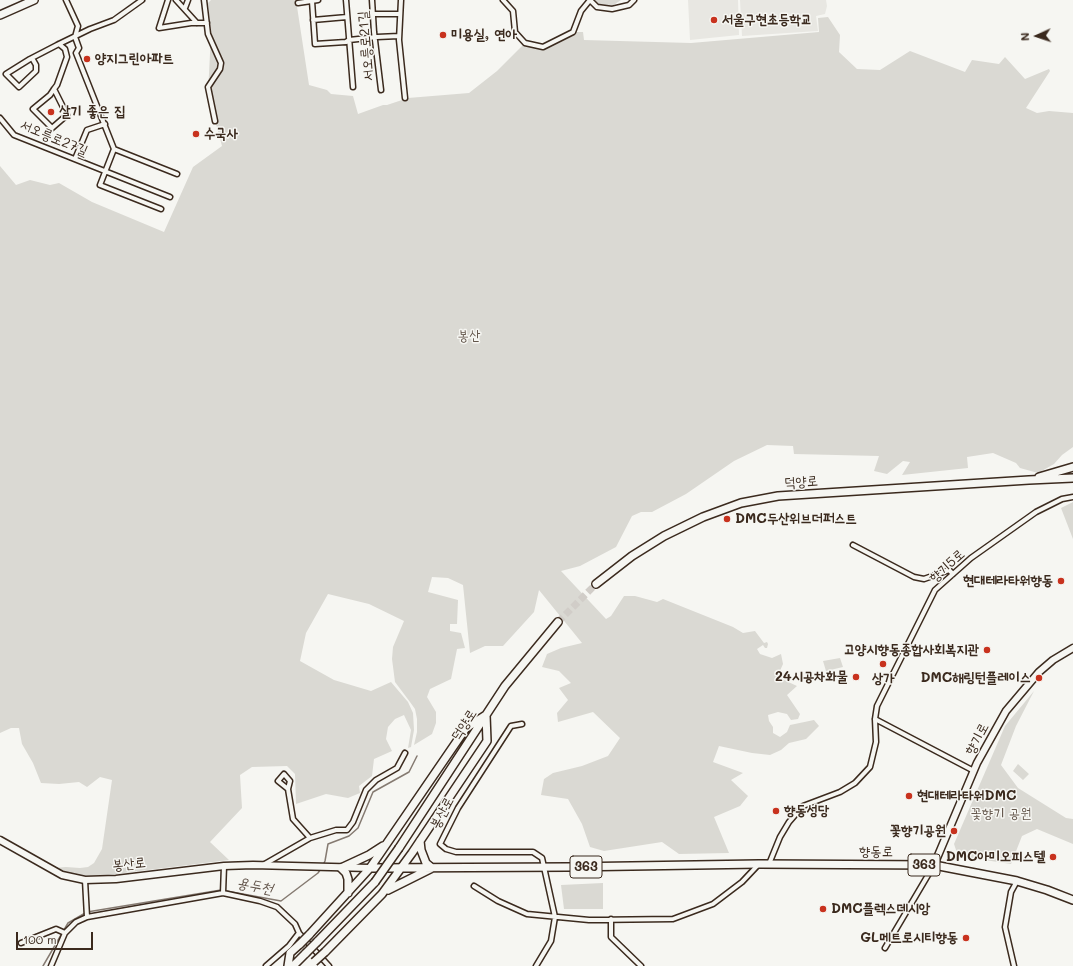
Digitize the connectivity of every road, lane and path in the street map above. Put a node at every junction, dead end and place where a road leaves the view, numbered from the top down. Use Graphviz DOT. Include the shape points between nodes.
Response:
graph roads {
  1 [pos="34,0"];
  2 [pos="66,0"];
  3 [pos="142,0"];
  4 [pos="168,0"];
  5 [pos="176,0"];
  6 [pos="188,0"];
  7 [pos="204,0"];
  8 [pos="318,0"];
  9 [pos="346,0"];
  10 [pos="372,0"];
  11 [pos="402,0"];
  12 [pos="502,0"];
  13 [pos="590,0"];
  14 [pos="634,0"];
  15 [pos="312,1"];
  16 [pos="298,3"];
  17 [pos="185,8"];
  18 [pos="373,14"];
  19 [pos="400,14"];
  20 [pos="0,15"];
  21 [pos="347,17"];
  22 [pos="313,20"];
  23 [pos="197,23"];
  24 [pos="207,23"];
  25 [pos="399,36"];
  26 [pos="75,37"];
  27 [pos="376,37"];
  28 [pos="349,40"];
  29 [pos="60,44"];
  30 [pos="32,58"];
  31 [pos="352,86"];
  32 [pos="54,89"];
  33 [pos="381,90"];
  34 [pos="405,98"];
  35 [pos="0,118"];
  36 [pos="215,121"];
  37 [pos="104,124"];
  38 [pos="114,149"];
  39 [pos="75,159"];
  40 [pos="105,171"];
  41 [pos="177,174"];
  42 [pos="170,197"];
  43 [pos="161,209"];
  44 [pos="1073,467"];
  45 [pos="1073,478"];
  46 [pos="1029,480"];
  47 [pos="1073,497"];
  48 [pos="853,545"];
  49 [pos="962,566"];
  50 [pos="949,570"];
  51 [pos="953,574"];
  52 [pos="596,584"];
  53 [pos="558,622"];
  54 [pos="1073,648"];
  55 [pos="486,716"];
  56 [pos="875,719"];
  57 [pos="522,724"];
  58 [pos="405,753"];
  59 [pos="974,770"];
  60 [pos="288,789"];
  61 [pos="310,838"];
  62 [pos="390,839"];
  63 [pos="0,840"];
  64 [pos="420,841"];
  65 [pos="759,864"];
  66 [pos="769,864"];
  67 [pos="263,865"];
  68 [pos="934,865"];
  69 [pos="224,866"];
  70 [pos="341,868"];
  71 [pos="370,868"];
  72 [pos="402,868"];
  73 [pos="432,868"];
  74 [pos="544,868"];
  75 [pos="85,880"];
  76 [pos="1017,881"];
  77 [pos="474,886"];
  78 [pos="223,893"];
  79 [pos="348,894"];
  80 [pos="382,894"];
  81 [pos="1073,900"];
  82 [pos="87,917"];
  83 [pos="555,917"];
  84 [pos="611,919"];
  85 [pos="65,933"];
  86 [pos="299,933"];
  87 [pos="21,943"];
  88 [pos="885,948"];
  89 [pos="312,964"];
  90 [pos="51,966"];
  91 [pos="266,966"];
  92 [pos="288,966"];
  93 [pos="293,966"];
  94 [pos="329,966"];
  95 [pos="536,966"];
  96 [pos="641,966"];
  97 [pos="1014,966"];
  1 -- 20 [label="main road"];
  2 -- 26 [label="street" via="78,26"];
  3 -- 26 [label="street" via="114,20"];
  4 -- 23 [label="street" via="159,28"];
  5 -- 17 [label="street"];
  6 -- 17 [label="street"];
  7 -- 24 [label="street"];
  8 -- 15 [label="street"];
  9 -- 21 [label="street"];
  10 -- 18 [label="street, 서오릉로21길"];
  11 -- 19 [label="street"];
  12 -- 13 [label="street" via="513,11 515,32 525,43 543,47 573,32 581,11"];
  13 -- 14 [label="street" via="597,7 612,9 629,5"];
  15 -- 16 [label="street"];
  15 -- 22 [label="street"];
  17 -- 23 [label="street"];
  18 -- 19 [label="street"];
  18 -- 27 [label="street, 서오릉로21길"];
  19 -- 25 [label="street"];
  21 -- 22 [label="street"];
  21 -- 28 [label="street"];
  22 -- 28 [label="street" via="315,44"];
  23 -- 24 [label="street"];
  24 -- 36 [label="street" via="208,34 221,63 208,87"];
  25 -- 27 [label="street"];
  25 -- 34 [label="street"];
  26 -- 29 [label="street"];
  26 -- 37 [label="street" via="80,48 76,53"];
  27 -- 28 [label="street"];
  27 -- 33 [label="street, 서오릉로21길"];
  28 -- 31 [label="street"];
  29 -- 30 [label="street"];
  29 -- 32 [label="street" via="65,49 67,57"];
  30 -- 30 [label="street" via="6,74 19,87 36,71"];
  32 -- 32 [label="street" via="33,109 52,128 67,115"];
  35 -- 39 [label="street, 서오릉로27길" via="14,135"];
  37 -- 38 [label="street"];
  37 -- 39 [label="street" via="87,130"];
  38 -- 40 [label="street"];
  38 -- 41 [label="street"];
  39 -- 40 [label="street, 서오릉로27길"];
  40 -- 42 [label="street, 서오릉로27길"];
  40 -- 43 [label="street" via="100,185"];
  44 -- 46 [label="main road, 덕양로"];
  45 -- 46 [label="main road, 덕양로"];
  46 -- 52 [label="main road, 덕양로" via="778,496 741,503 703,517 664,536 632,556"];
  47 -- 49 [label="street, 향기5로" via="1062,499 1036,512"];
  48 -- 50 [label="street" via="914,577 924,579"];
  49 -- 50 [label="street"];
  49 -- 51 [label="street, 향기5로"];
  50 -- 51 [label="street"];
  51 -- 56 [label="street, 향기5로" via="935,590 881,695"];
  53 -- 55 [label="main road, 덕양로" via="505,686"];
  54 -- 59 [label="main road, 향기로" via="1039,672 1006,711"];
  55 -- 62 [label="main road" via="466,728"];
  55 -- 64 [label="main road" via="487,742"];
  55 -- 93 [label="main road, 덕양로, bridge" via="375,882"];
  56 -- 59 [label="street"];
  56 -- 66 [label="street, 향기5로" via="876,742 870,767 855,783 840,792 803,806 780,837"];
  57 -- 74 [label="street, 봉산로" via="511,726 458,808 440,844 456,852 533,852 542,858"];
  58 -- 61 [label="street, 봉산로" via="398,768 376,780 366,790 347,830 332,831"];
  59 -- 68 [label="main road, 향기로"];
  60 -- 61 [label="street" via="293,819"];
  61 -- 67 [label="street, 봉산로"];
  62 -- 70 [label="main road" via="376,852"];
  62 -- 71 [label="main road"];
  63 -- 75 [label="main road, 봉산로 / 363" via="62,875"];
  64 -- 72 [label="main road"];
  64 -- 73 [label="main road" via="426,863"];
  65 -- 66 [label="main road, 363"];
  65 -- 74 [label="main road, 363"];
  65 -- 84 [label="street" via="742,882 713,904 673,919"];
  66 -- 68 [label="main road, 향동로 / 363"];
  67 -- 69 [label="main road, 봉산로 / 363"];
  67 -- 70 [label="main road, 봉산로 / 363"];
  68 -- 76 [label="main road, 향동로 / 363"];
  68 -- 88 [label="street"];
  69 -- 75 [label="main road, 봉산로 / 363" via="116,879"];
  69 -- 78 [label="street"];
  70 -- 71 [label="main road, 363"];
  70 -- 79 [label="main road" via="348,879"];
  71 -- 72 [label="main road, 363"];
  71 -- 79 [label="main road"];
  72 -- 73 [label="main road, 363"];
  72 -- 80 [label="main road"];
  73 -- 74 [label="main road, 363"];
  73 -- 80 [label="main road"];
  74 -- 83 [label="street, 봉산로"];
  75 -- 82 [label="street"];
  76 -- 81 [label="main road, 향동로 / 363"];
  76 -- 97 [label="street" via="1011,892 1005,927"];
  77 -- 83 [label="street" via="498,901 527,914"];
  78 -- 82 [label="street"];
  78 -- 86 [label="street" via="277,907 295,924"];
  79 -- 92 [label="main road, bridge" via="290,953"];
  80 -- 89 [label="main road, bridge"];
  82 -- 85 [label="street" via="76,922"];
  83 -- 84 [label="street"];
  83 -- 95 [label="street, 봉산로" via="551,941"];
  84 -- 96 [label="street" via="611,937"];
  85 -- 87 [label="street" via="56,929"];
  85 -- 90 [label="street"];
  86 -- 91 [label="street"];
  86 -- 94 [label="street"];
}
